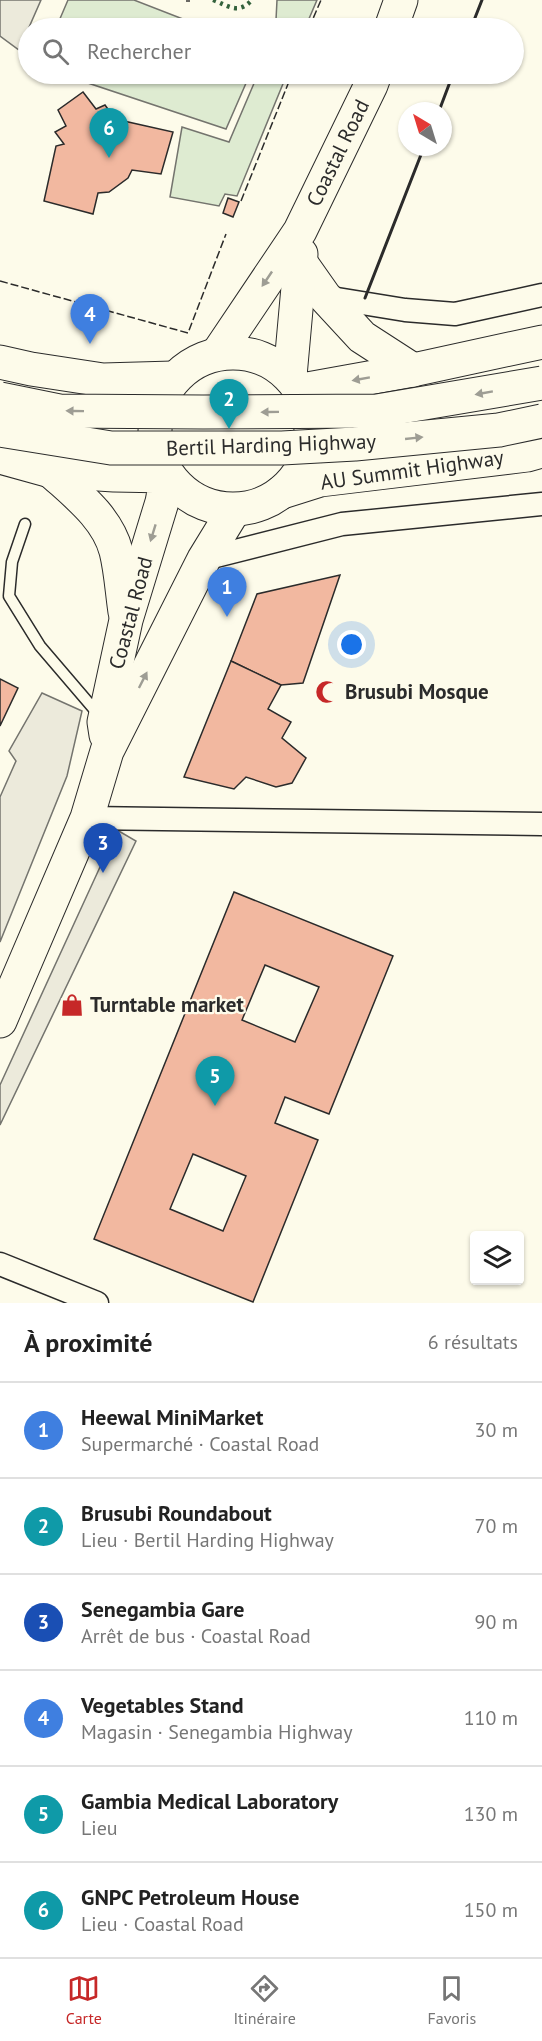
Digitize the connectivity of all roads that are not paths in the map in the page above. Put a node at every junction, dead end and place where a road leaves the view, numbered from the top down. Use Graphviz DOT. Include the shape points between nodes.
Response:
graph roads {
  1 [pos="401,0"];
  2 [pos="395,18"];
  3 [pos="371,84"];
  4 [pos="300,231"];
  5 [pos="301,263"];
  6 [pos="542,295"];
  7 [pos="325,297"];
  8 [pos="542,342"];
  9 [pos="218,353"];
  10 [pos="0,362"];
  11 [pos="413,370"];
  12 [pos="173,378"];
  13 [pos="296,383"];
  14 [pos="542,383"];
  15 [pos="0,399"];
  16 [pos="542,421"];
  17 [pos="0,430"];
  18 [pos="542,451"];
  19 [pos="0,458"];
  20 [pos="51,471"];
  21 [pos="167,476"];
  22 [pos="282,492"];
  23 [pos="542,504"];
  24 [pos="234,510"];
  25 [pos="25,524"];
  26 [pos="204,560"];
  27 [pos="0,586"];
  28 [pos="9,596"];
  29 [pos="126,620"];
  30 [pos="106,736"];
  31 [pos="87,818"];
  32 [pos="542,824"];
  33 [pos="0,1021"];
  34 [pos="0,1264"];
  35 [pos="97,1303"];
  1 -- 2 [label="main road"];
  3 -- 4 [label="main road, Coastal Road"];
  4 -- 5 [label="main road, Coastal Road"];
  4 -- 9 [label="main road, Coastal Road, one-way"];
  5 -- 7 [label="main road"];
  5 -- 13 [label="main road, Coastal Road"];
  6 -- 7 [label="street" via="455,314"];
  7 -- 11 [label="main road" via="362,337"];
  8 -- 11 [label="main road"];
  9 -- 12 [label="main road" via="194,362"];
  9 -- 13 [label="main road" via="244,352 269,360"];
  10 -- 12 [label="main road" via="104,380"];
  11 -- 13 [label="main road, one-way"];
  12 -- 21 [label="main road" via="159,401 154,426 156,452"];
  13 -- 22 [label="main road" via="311,422 309,448 300,472"];
  14 -- 15 [label="main road, Bertil Harding Highway, one-way, bridge" via="377,411 59,411"];
  17 -- 16 [label="main road, Bertil Harding Highway, one-way, bridge" via="111,448 270,448 488,431"];
  18 -- 22 [label="main road, AU Summit Highway" via="320,480"];
  19 -- 20 [label="main road"];
  20 -- 21 [label="main road"];
  20 -- 29 [label="main road" via="91,507 107,531 115,550"];
  21 -- 24 [label="main road" via="185,495 208,506"];
  21 -- 29 [label="main road, Coastal Road, one-way"];
  22 -- 24 [label="main road" via="260,505"];
  23 -- 26 [label="street" via="342,524"];
  24 -- 26 [label="main road, Coastal Road"];
  25 -- 28 [label="lane" via="12,562"];
  30 -- 26 [label="main road, Coastal Road, one-way"];
  27 -- 28 [label="lane"];
  28 -- 30 [label="lane"];
  29 -- 30 [label="main road, Coastal Road"];
  30 -- 31 [label="main road, Coastal Road"];
  31 -- 32 [label="street"];
  31 -- 33 [label="main road, Coastal Road"];
  34 -- 35 [label="street"];
}
